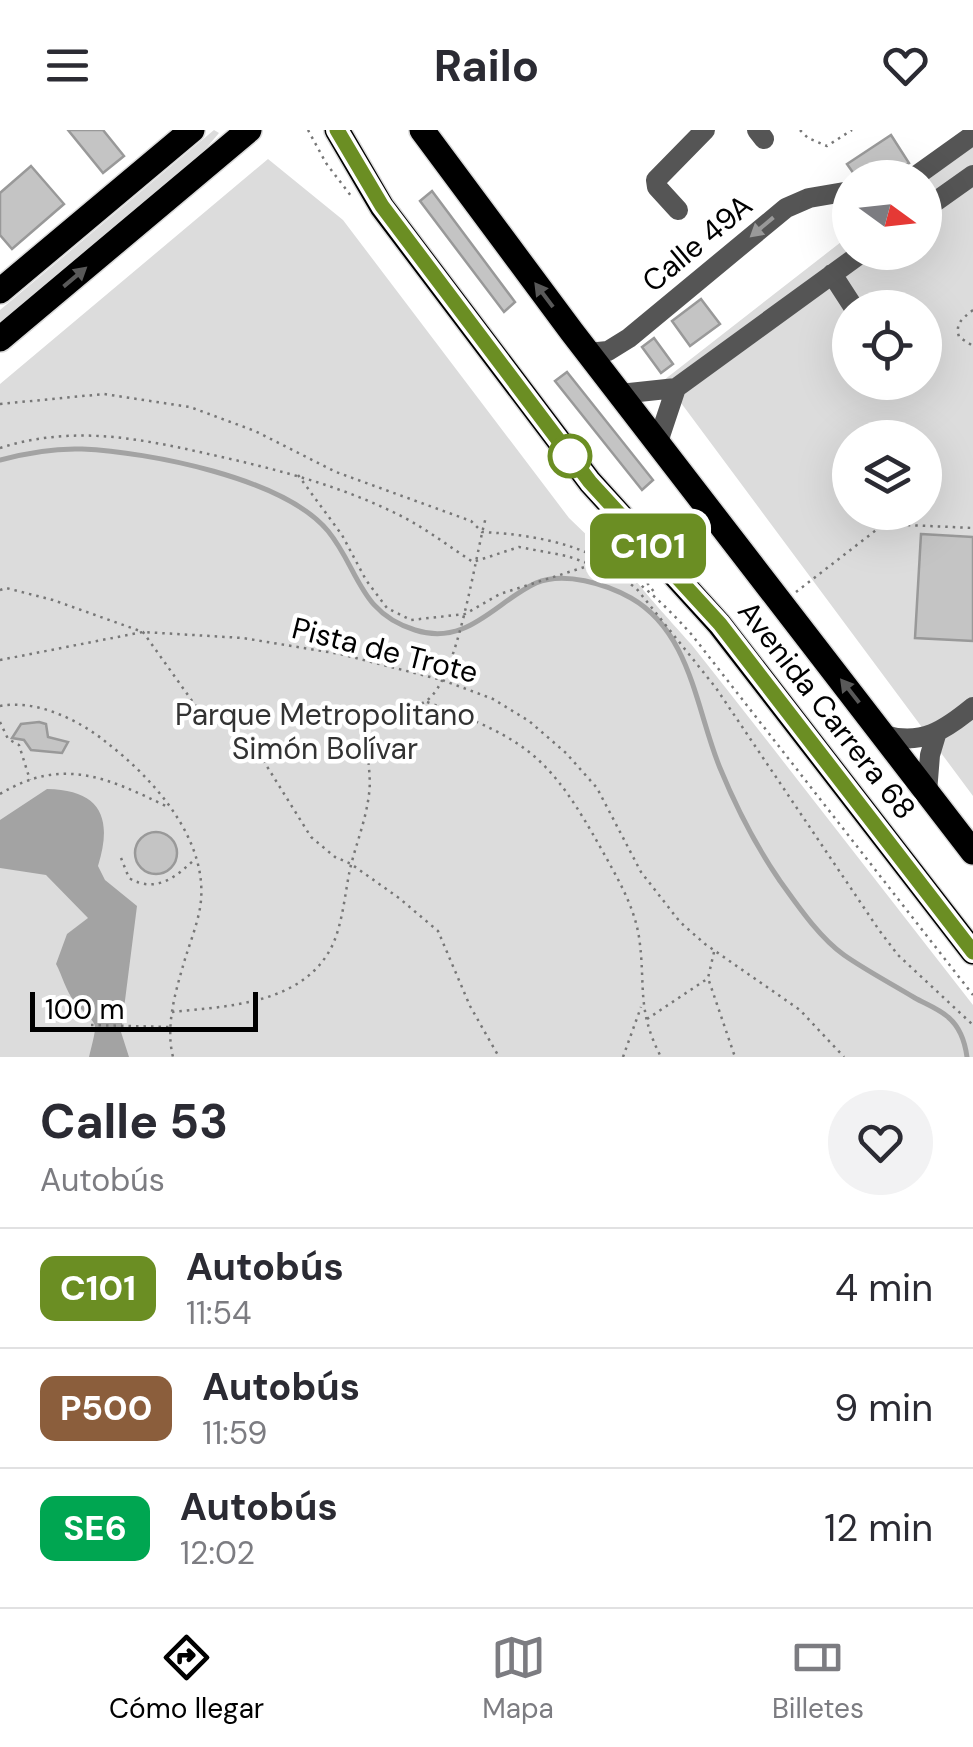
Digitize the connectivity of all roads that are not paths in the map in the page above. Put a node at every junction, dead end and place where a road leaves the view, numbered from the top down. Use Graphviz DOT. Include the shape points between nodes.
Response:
graph roads {
  1 [pos="249,130"];
  2 [pos="337,130"];
  3 [pos="422,130"];
  4 [pos="705,130"];
  5 [pos="179,134"];
  6 [pos="973,136"];
  7 [pos="939,160"];
  8 [pos="973,175"];
  9 [pos="832,194"];
  10 [pos="942,196"];
  11 [pos="678,210"];
  12 [pos="838,270"];
  13 [pos="832,274"];
  14 [pos="842,290"];
  15 [pos="0,291"];
  16 [pos="0,339"];
  17 [pos="588,352"];
  18 [pos="676,388"];
  19 [pos="620,394"];
  20 [pos="658,442"];
  21 [pos="973,707"];
  22 [pos="884,735"];
  23 [pos="936,736"];
  24 [pos="928,792"];
  25 [pos="973,852"];
  26 [pos="973,952"];
  16 -- 1 [label="main road, one-way"];
  2 -- 26 [label="main road, Avenida Carrera 68" via="382,206 590,482 720,624"];
  17 -- 3 [label="main road, Avenida Carrera 68, one-way"];
  4 -- 11 [label="street" via="656,180"];
  5 -- 15 [label="main road"];
  6 -- 7 [label="street"];
  8 -- 10 [label="street"];
  9 -- 17 [label="street, Calle 49A, one-way" via="786,208 630,338 608,351"];
  12 -- 13 [label="street"];
  13 -- 14 [label="street"];
  13 -- 18 [label="street"];
  17 -- 19 [label="main road, Avenida Carrera 68"];
  18 -- 19 [label="street"];
  18 -- 20 [label="street"];
  19 -- 20 [label="main road, Avenida Carrera 68"];
  22 -- 20 [label="main road, Avenida Carrera 68, one-way"];
  21 -- 23 [label="street"];
  22 -- 23 [label="street"];
  22 -- 24 [label="main road, Avenida Carrera 68"];
  23 -- 24 [label="street"];
  24 -- 25 [label="main road, Avenida Carrera 68"];
}
